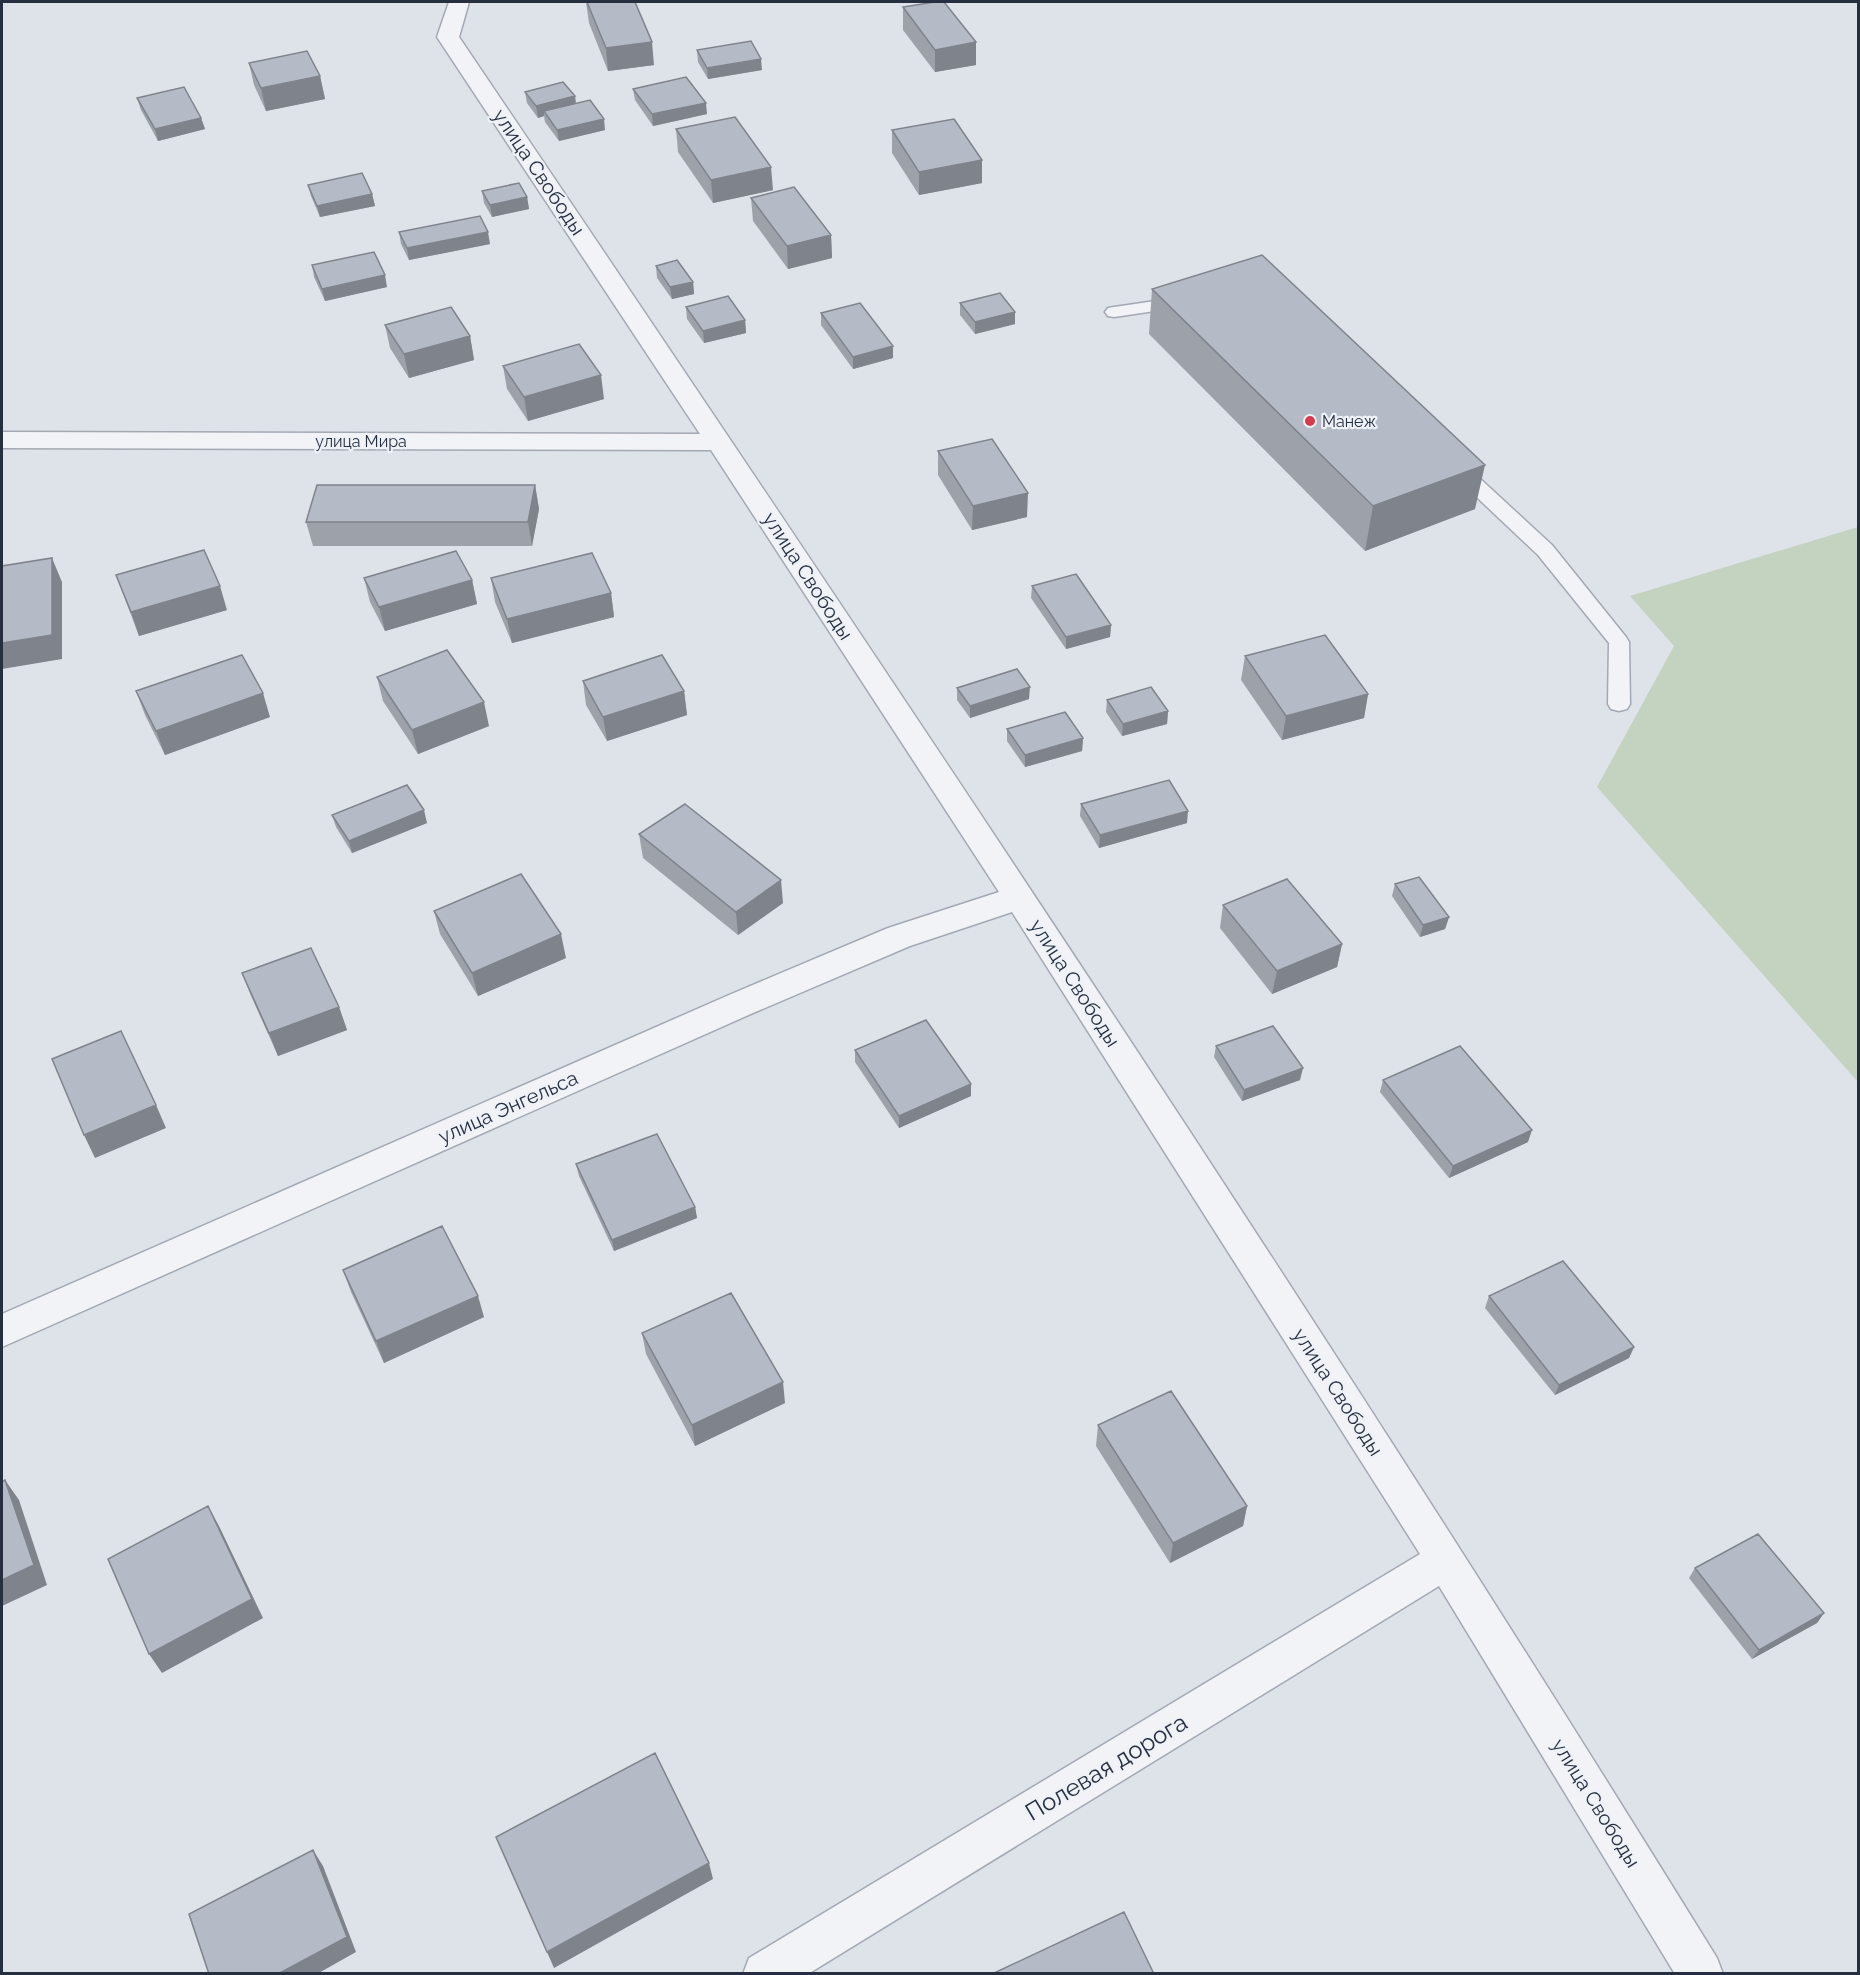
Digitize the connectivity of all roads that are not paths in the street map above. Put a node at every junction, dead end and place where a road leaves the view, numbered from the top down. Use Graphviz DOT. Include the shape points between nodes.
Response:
graph roads {
  1 [pos="459,2"];
  2 [pos="1197,300"];
  3 [pos="1114,312"];
  4 [pos="2,440"];
  5 [pos="720,442"];
  6 [pos="1442,454"];
  7 [pos="1619,704"];
  8 [pos="1019,897"];
  9 [pos="2,1331"];
  10 [pos="1446,1560"];
  11 [pos="765,1974"];
  12 [pos="1701,1974"];
  1 -- 5 [label="street, улица Свободы" via="448,37"];
  2 -- 3 [label="lane"];
  4 -- 5 [label="street, улица Мира"];
  5 -- 8 [label="street, улица Свободы"];
  6 -- 7 [label="lane" via="1545,550 1619,642"];
  8 -- 9 [label="street, улица Энгельса" via="899,937 741,1004"];
  8 -- 10 [label="street, улица Свободы"];
  10 -- 11 [label="street, Полевая дорога"];
  10 -- 12 [label="street, улица Свободы"];
}
